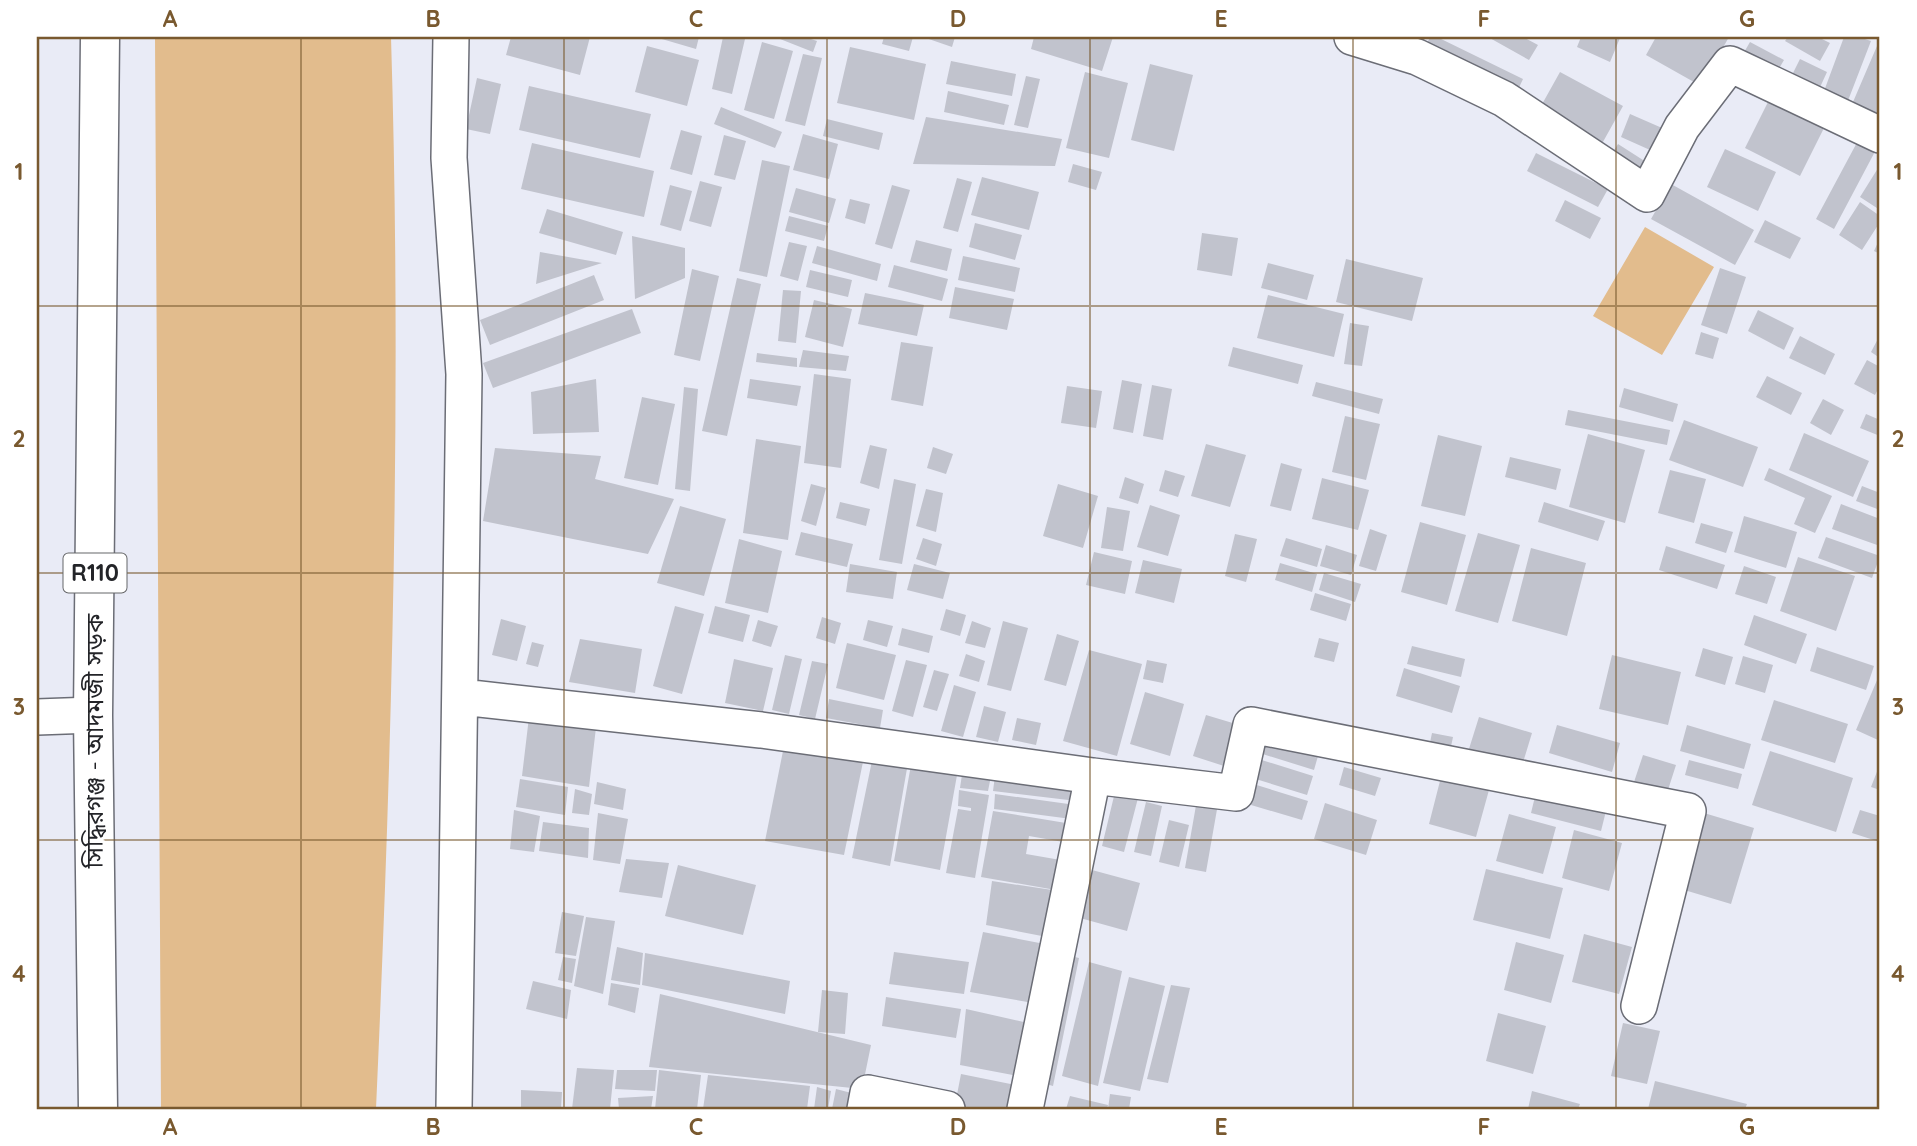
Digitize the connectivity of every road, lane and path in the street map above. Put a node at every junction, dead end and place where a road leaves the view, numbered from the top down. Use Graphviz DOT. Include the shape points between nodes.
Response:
graph roads {
  1 [pos="100,37"];
  2 [pos="452,37"];
  3 [pos="1352,37"];
  4 [pos="1880,135"];
  5 [pos="462,697"];
  6 [pos="93,715"];
  7 [pos="37,717"];
  8 [pos="1093,776"];
  9 [pos="1639,1006"];
  10 [pos="98,1109"];
  11 [pos="454,1109"];
  12 [pos="865,1109"];
  13 [pos="947,1109"];
  14 [pos="1025,1109"];
  1 -- 6 [label="main road, সিদ্ধিরগঞ্জ - আদমজী সড়ক / R110"];
  2 -- 5 [label="street" via="449,158 464,374"];
  3 -- 4 [label="street" via="1418,57 1504,99 1647,194 1682,127 1730,64"];
  5 -- 8 [label="street" via="761,730"];
  5 -- 11 [label="street"];
  6 -- 7 [label="street"];
  6 -- 10 [label="main road, সিদ্ধিরগঞ্জ - আদমজী সড়ক / R110"];
  8 -- 9 [label="street" via="1237,793 1251,726 1688,811"];
  8 -- 14 [label="street"];
  12 -- 13 [label="street" via="868,1093"];
}
